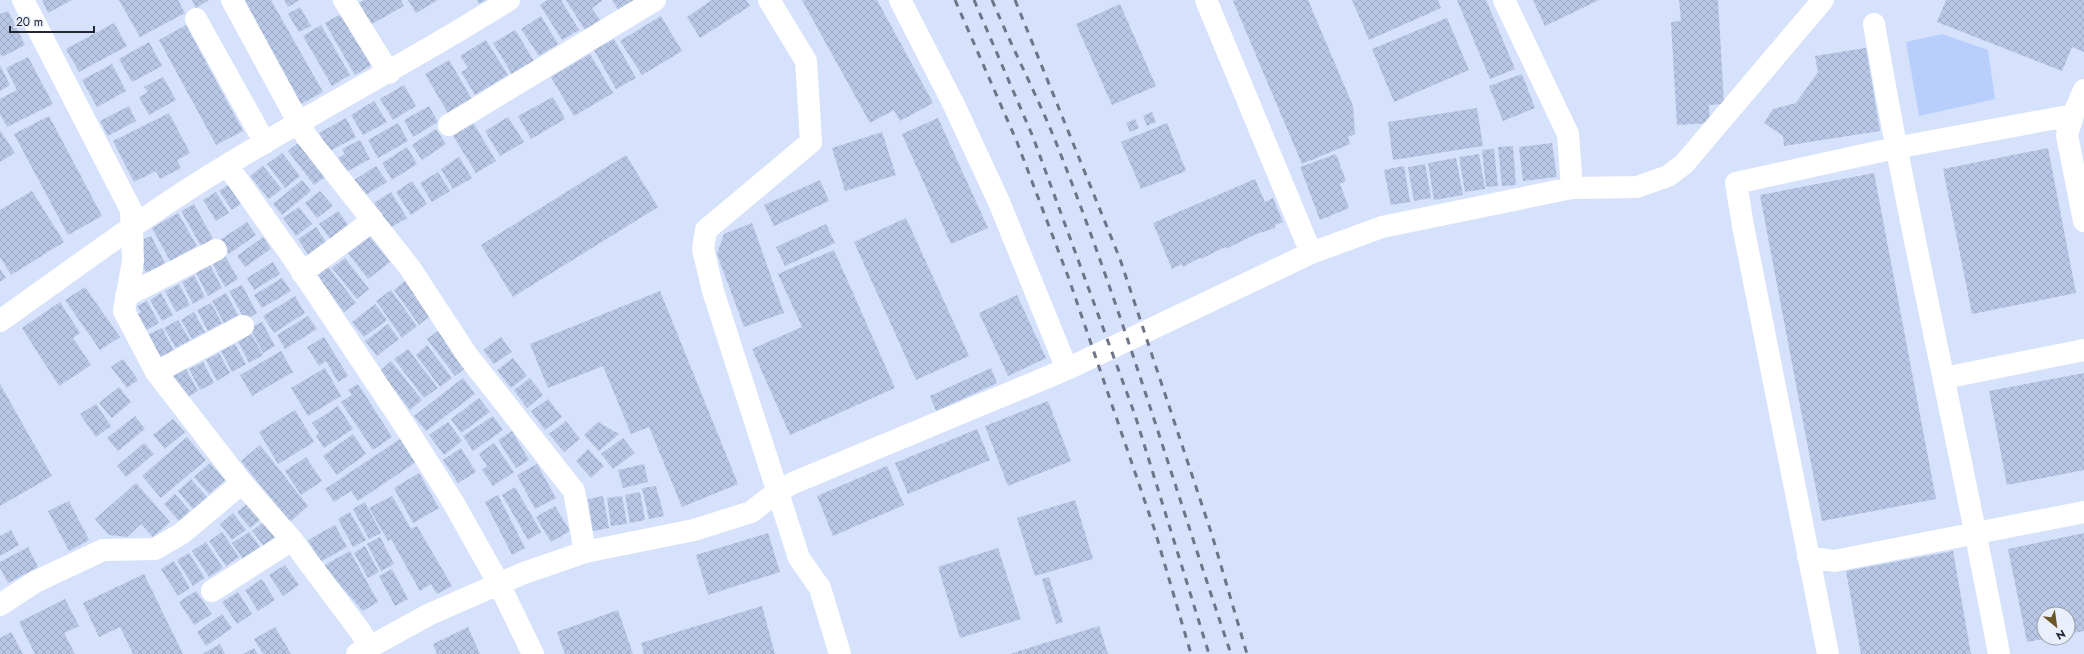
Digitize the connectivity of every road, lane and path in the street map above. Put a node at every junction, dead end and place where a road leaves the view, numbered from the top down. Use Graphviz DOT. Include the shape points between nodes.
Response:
graph roads {
  1 [pos="23,0"];
  2 [pos="232,0"];
  3 [pos="344,0"];
  4 [pos="509,0"];
  5 [pos="654,0"];
  6 [pos="769,0"];
  7 [pos="900,0"];
  8 [pos="1206,0"];
  9 [pos="1504,0"];
  10 [pos="1823,0"];
  11 [pos="196,19"];
  12 [pos="1874,24"];
  13 [pos="389,72"];
  14 [pos="2084,90"];
  15 [pos="2073,115"];
  16 [pos="299,124"];
  17 [pos="450,125"];
  18 [pos="265,143"];
  19 [pos="1895,148"];
  20 [pos="227,165"];
  21 [pos="1572,188"];
  22 [pos="373,220"];
  23 [pos="2084,221"];
  24 [pos="132,227"];
  25 [pos="216,250"];
  26 [pos="1311,253"];
  27 [pos="302,273"];
  28 [pos="126,296"];
  29 [pos="0,321"];
  30 [pos="243,326"];
  31 [pos="2084,350"];
  32 [pos="1067,369"];
  33 [pos="156,372"];
  34 [pos="1944,378"];
  35 [pos="242,483"];
  36 [pos="777,492"];
  37 [pos="2084,512"];
  38 [pos="1976,534"];
  39 [pos="292,540"];
  40 [pos="585,552"];
  41 [pos="1808,557"];
  42 [pos="499,584"];
  43 [pos="212,591"];
  44 [pos="0,605"];
  45 [pos="363,650"];
  46 [pos="533,654"];
  47 [pos="840,654"];
  48 [pos="1828,654"];
  49 [pos="1999,654"];
  1 -- 24 [label="street" via="131,210"];
  2 -- 16 [label="street"];
  3 -- 13 [label="street"];
  4 -- 13 [label="street"];
  5 -- 17 [label="street"];
  6 -- 36 [label="street" via="806,61 811,142 706,230 703,249 713,291"];
  7 -- 32 [label="street" via="954,105 999,202"];
  8 -- 26 [label="street"];
  9 -- 21 [label="street" via="1568,134"];
  10 -- 21 [label="street" via="1679,168 1668,176 1637,187"];
  11 -- 18 [label="street"];
  12 -- 19 [label="street"];
  13 -- 16 [label="street"];
  14 -- 15 [label="street"];
  15 -- 19 [label="street"];
  15 -- 23 [label="street" via="2067,135"];
  16 -- 18 [label="street"];
  16 -- 22 [label="street"];
  18 -- 20 [label="street"];
  19 -- 34 [label="street"];
  19 -- 41 [label="street" via="1736,183 1742,226"];
  20 -- 24 [label="street"];
  20 -- 27 [label="street"];
  21 -- 26 [label="street" via="1382,227"];
  22 -- 27 [label="street"];
  22 -- 40 [label="street" via="410,268 467,355 574,491"];
  24 -- 28 [label="street" via="133,261"];
  24 -- 29 [label="street"];
  25 -- 28 [label="street"];
  26 -- 32 [label="street"];
  27 -- 42 [label="street" via="453,502"];
  28 -- 33 [label="street" via="124,311"];
  30 -- 33 [label="street"];
  31 -- 34 [label="street"];
  32 -- 36 [label="street" via="793,483"];
  33 -- 35 [label="street"];
  34 -- 38 [label="street"];
  35 -- 39 [label="street"];
  35 -- 44 [label="street" via="181,534 155,549 103,550 35,582"];
  36 -- 40 [label="street" via="751,512 694,530"];
  36 -- 47 [label="street" via="798,558 820,588"];
  37 -- 38 [label="street"];
  38 -- 41 [label="street" via="1834,561"];
  38 -- 49 [label="street"];
  39 -- 43 [label="street"];
  39 -- 45 [label="street" via="360,631"];
  40 -- 42 [label="street"];
  41 -- 48 [label="street"];
  42 -- 45 [label="street" via="430,614"];
  42 -- 46 [label="street"];
}
